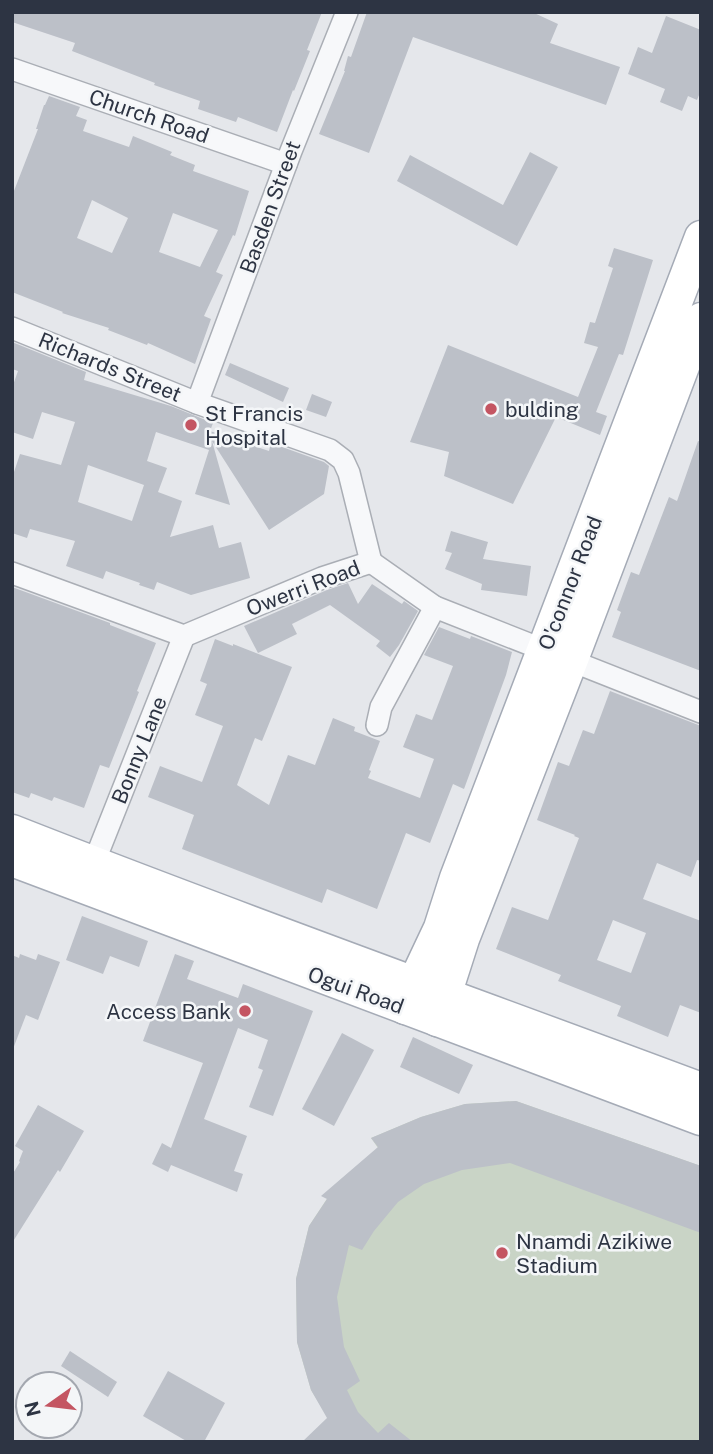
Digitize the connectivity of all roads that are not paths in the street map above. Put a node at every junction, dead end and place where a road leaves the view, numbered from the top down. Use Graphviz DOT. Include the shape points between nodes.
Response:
graph roads {
  1 [pos="347,12"];
  2 [pos="12,69"];
  3 [pos="286,164"];
  4 [pos="701,237"];
  5 [pos="693,323"];
  6 [pos="12,328"];
  7 [pos="197,403"];
  8 [pos="371,562"];
  9 [pos="12,573"];
  10 [pos="435,607"];
  11 [pos="184,636"];
  12 [pos="557,656"];
  13 [pos="701,712"];
  14 [pos="377,725"];
  15 [pos="12,831"];
  16 [pos="12,860"];
  17 [pos="88,875"];
  18 [pos="452,934"];
  19 [pos="371,968"];
  20 [pos="410,995"];
  21 [pos="441,1007"];
  22 [pos="486,1009"];
  23 [pos="701,1088"];
  24 [pos="701,1119"];
  1 -- 3 [label="street, Basden Street"];
  2 -- 3 [label="street, Church Road"];
  3 -- 7 [label="street, Basden Street"];
  4 -- 5 [label="main road, O'connor Road"];
  5 -- 12 [label="main road, O'connor Road"];
  6 -- 7 [label="street, Richards Street"];
  7 -- 8 [label="street, Richards Street" via="330,450 343,460"];
  8 -- 10 [label="street, Owerri Road"];
  8 -- 11 [label="street, Owerri Road"];
  9 -- 11 [label="street"];
  10 -- 12 [label="street, Owerri Road"];
  10 -- 14 [label="street" via="381,707"];
  11 -- 17 [label="street, Bonny Lane"];
  12 -- 13 [label="street, Owerri Road"];
  12 -- 18 [label="main road, O'connor Road"];
  15 -- 17 [label="main road, Ogui Road"];
  16 -- 17 [label="main road, Ogui Road"];
  17 -- 19 [label="main road, Ogui Road"];
  17 -- 20 [label="main road, Ogui Road"];
  18 -- 19 [label="main road" via="428,942 410,957"];
  18 -- 20 [label="main road"];
  18 -- 21 [label="main road"];
  18 -- 22 [label="main road"];
  19 -- 20 [label="main road, Ogui Road"];
  20 -- 21 [label="main road, Ogui Road"];
  21 -- 22 [label="main road, Ogui Road"];
  21 -- 24 [label="main road, Ogui Road"];
  22 -- 23 [label="main road, Ogui Road"];
}
